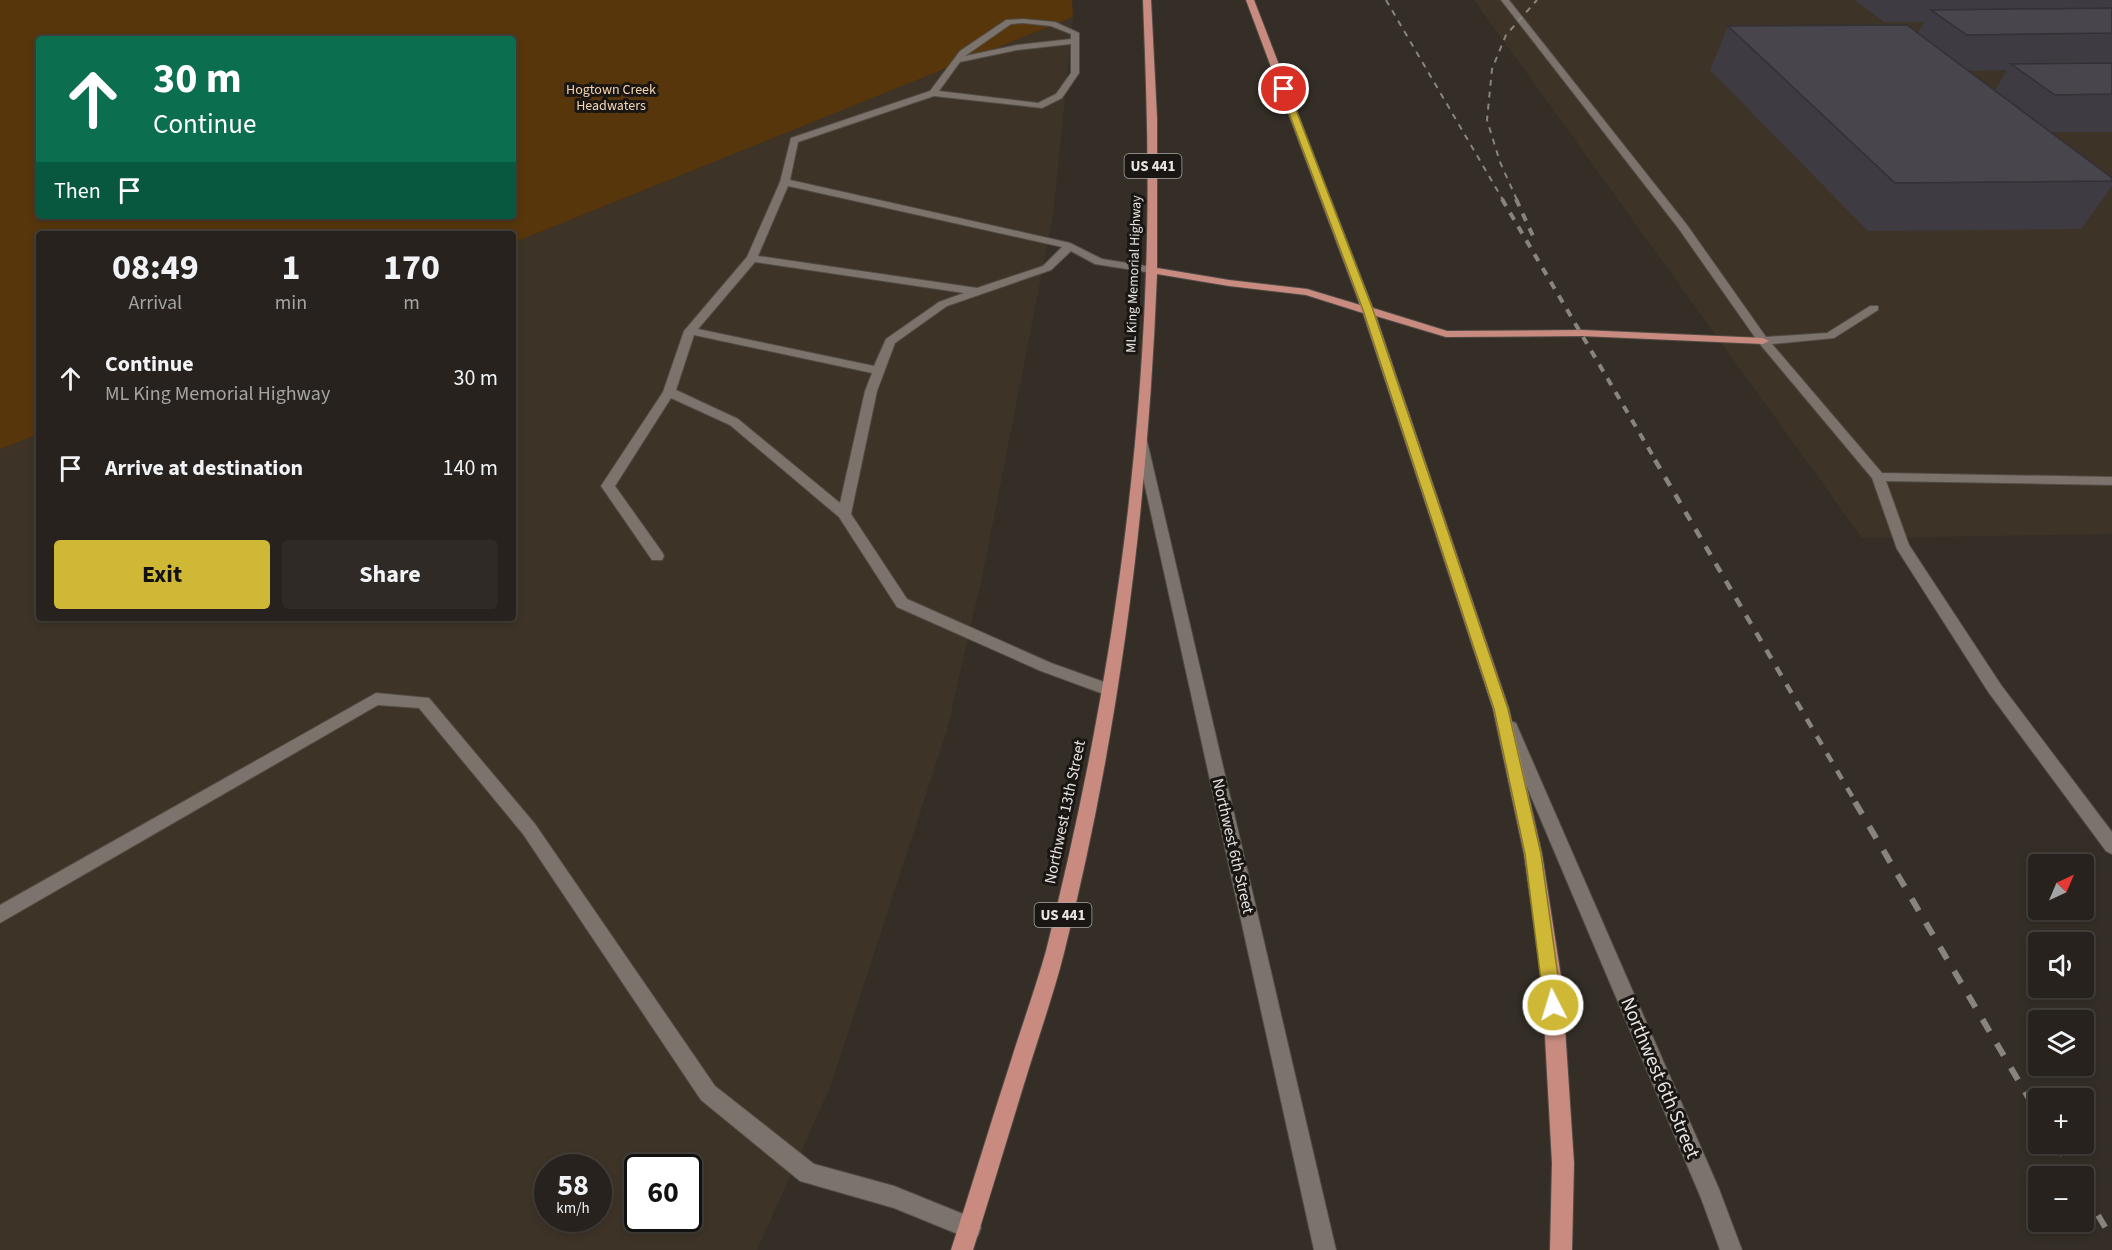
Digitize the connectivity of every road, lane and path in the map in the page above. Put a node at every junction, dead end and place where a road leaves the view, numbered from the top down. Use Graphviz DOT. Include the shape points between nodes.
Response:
graph roads {
  1 [pos="1148,0"];
  2 [pos="1250,0"];
  3 [pos="1505,0"];
  4 [pos="1075,41"];
  5 [pos="958,61"];
  6 [pos="933,93"];
  7 [pos="786,182"];
  8 [pos="1070,246"];
  9 [pos="752,258"];
  10 [pos="1152,270"];
  11 [pos="978,291"];
  12 [pos="1874,308"];
  13 [pos="1368,310"];
  14 [pos="690,331"];
  15 [pos="1763,341"];
  16 [pos="879,371"];
  17 [pos="669,392"];
  18 [pos="1141,441"];
  19 [pos="1878,477"];
  20 [pos="2112,481"];
  21 [pos="844,514"];
  22 [pos="657,556"];
  23 [pos="1109,690"];
  24 [pos="1501,709"];
  25 [pos="2112,846"];
  26 [pos="0,915"];
  27 [pos="970,1228"];
  28 [pos="962,1250"];
  29 [pos="1325,1250"];
  30 [pos="1561,1250"];
  31 [pos="1731,1250"];
  1 -- 10 [label="main road, ML King Memorial Highway / US 441" via="1153,120"];
  2 -- 13 [label="main road"];
  3 -- 15 [label="main road" via="1683,227"];
  4 -- 5 [label="main road" via="998,49"];
  4 -- 5 [label="main road" via="1075,33 1052,24 1009,22"];
  4 -- 6 [label="main road" via="1075,73 1059,96 1039,106"];
  5 -- 6 [label="main road"];
  6 -- 7 [label="main road" via="794,140"];
  7 -- 8 [label="main road"];
  7 -- 9 [label="main road"];
  8 -- 10 [label="main road" via="1099,261"];
  8 -- 11 [label="main road" via="1047,268"];
  9 -- 11 [label="main road"];
  9 -- 14 [label="main road"];
  10 -- 13 [label="main road" via="1307,292"];
  10 -- 18 [label="main road, ML King Memorial Highway / US 441"];
  11 -- 16 [label="main road" via="943,304 890,341"];
  12 -- 15 [label="main road" via="1830,336"];
  13 -- 15 [label="main road" via="1446,334 1582,333"];
  13 -- 24 [label="main road"];
  14 -- 16 [label="main road"];
  14 -- 17 [label="main road"];
  15 -- 19 [label="main road"];
  16 -- 21 [label="main road" via="871,391"];
  17 -- 21 [label="main road" via="734,422"];
  17 -- 22 [label="main road" via="608,486"];
  18 -- 23 [label="main road, Northwest 13th Street / US 441"];
  18 -- 29 [label="main road, Northwest 6th Street"];
  19 -- 20 [label="main road"];
  19 -- 25 [label="main road" via="1902,546 1995,689"];
  21 -- 23 [label="main road" via="902,603 1046,667"];
  23 -- 27 [label="main road, Northwest 13th Street / US 441" via="1100,753 1054,953"];
  24 -- 30 [label="main road" via="1533,854 1552,983 1563,1163"];
  24 -- 31 [label="main road, Northwest 6th Street"];
  26 -- 27 [label="main road" via="376,699 423,702 529,830 708,1093 808,1173 894,1197"];
  27 -- 28 [label="main road, Northwest 13th Street / US 441"];
}
